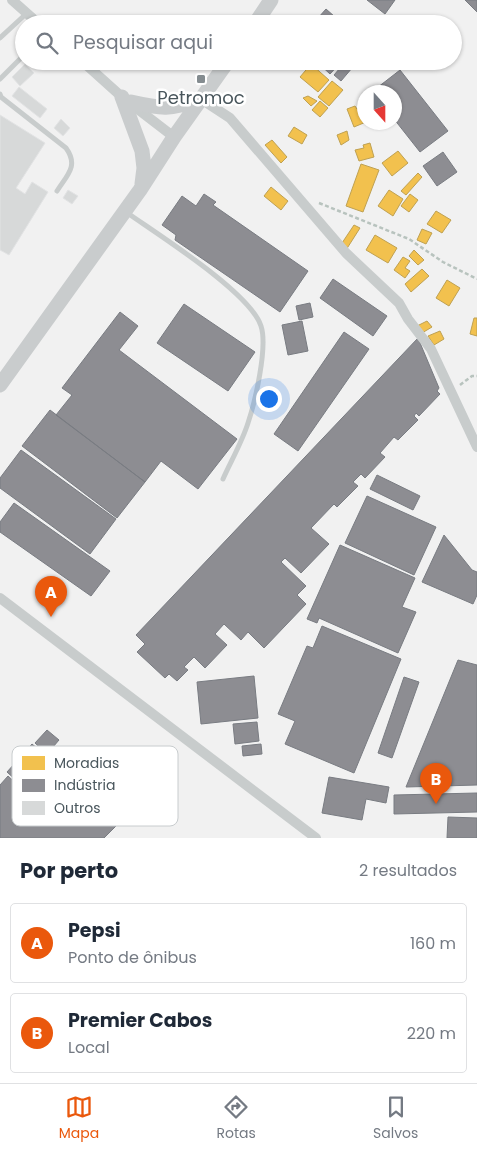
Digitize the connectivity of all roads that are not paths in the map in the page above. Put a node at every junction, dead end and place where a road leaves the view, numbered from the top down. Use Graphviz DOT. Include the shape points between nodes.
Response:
graph roads {
  1 [pos="12,0"];
  2 [pos="271,0"];
  3 [pos="27,13"];
  4 [pos="261,15"];
  5 [pos="15,24"];
  6 [pos="0,38"];
  7 [pos="15,65"];
  8 [pos="93,70"];
  9 [pos="222,70"];
  10 [pos="0,79"];
  11 [pos="0,94"];
  12 [pos="127,99"];
  13 [pos="201,99"];
  14 [pos="174,137"];
  15 [pos="140,190"];
  16 [pos="57,191"];
  17 [pos="125,211"];
  18 [pos="0,385"];
  19 [pos="477,447"];
  20 [pos="222,479"];
  21 [pos="0,598"];
  22 [pos="316,838"];
  1 -- 3 [label="street"];
  2 -- 4 [label="main road"];
  5 -- 6 [label="lane"];
  7 -- 10 [label="lane"];
  8 -- 12 [label="street"];
  9 -- 13 [label="main road"];
  11 -- 16 [label="lane" via="71,155 73,163"];
  12 -- 13 [label="main road" via="158,108 179,107"];
  12 -- 14 [label="street"];
  12 -- 15 [label="main road" via="142,151 144,168"];
  13 -- 14 [label="main road"];
  13 -- 19 [label="street" via="230,118 346,254 399,303 431,349"];
  14 -- 15 [label="main road"];
  15 -- 17 [label="main road"];
  17 -- 18 [label="main road"];
  17 -- 20 [label="lane" via="211,272 248,305 261,326 264,353 248,424"];
  21 -- 22 [label="street"];
}
